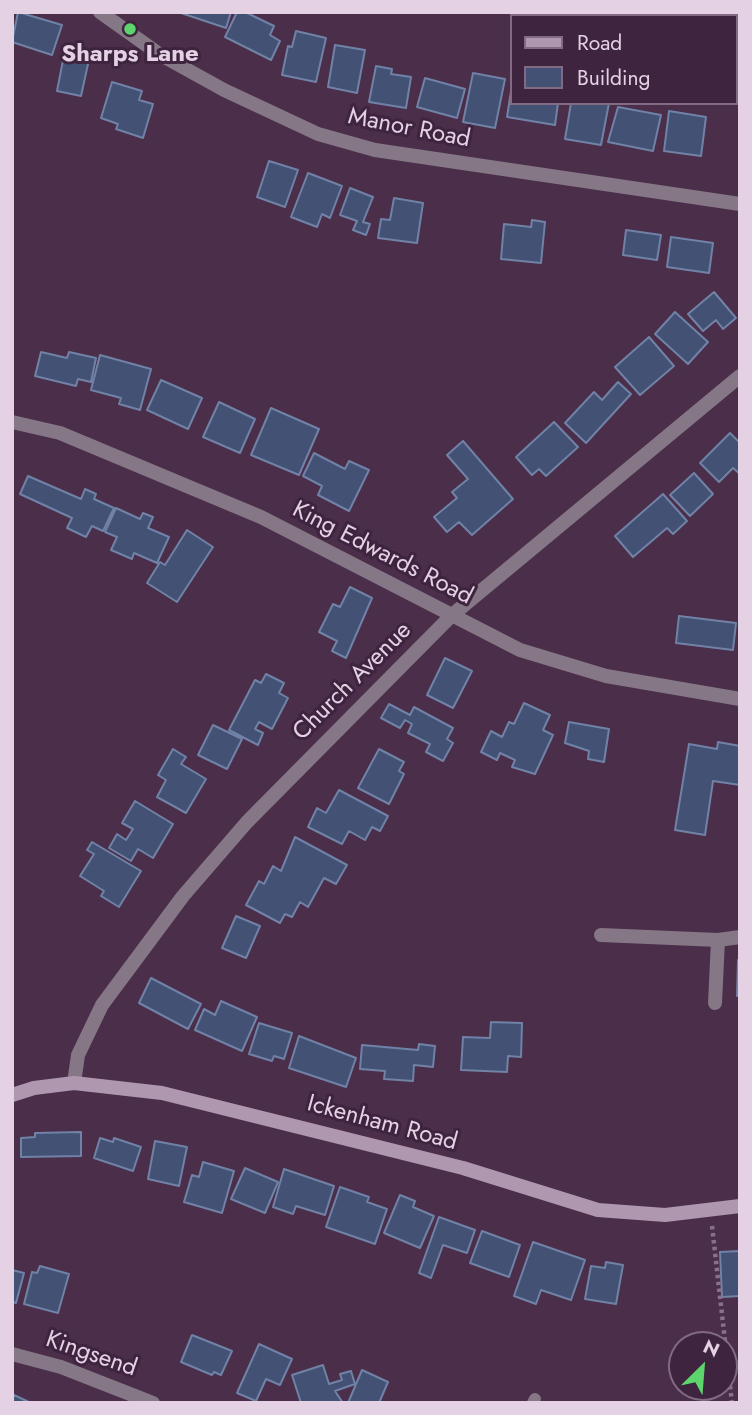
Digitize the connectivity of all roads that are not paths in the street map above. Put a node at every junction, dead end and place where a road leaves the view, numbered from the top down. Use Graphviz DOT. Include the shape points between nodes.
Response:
graph roads {
  1 [pos="100,12"];
  2 [pos="740,204"];
  3 [pos="740,376"];
  4 [pos="12,422"];
  5 [pos="451,616"];
  6 [pos="740,699"];
  7 [pos="601,935"];
  8 [pos="740,937"];
  9 [pos="718,940"];
  10 [pos="715,1003"];
  11 [pos="74,1083"];
  12 [pos="12,1095"];
  13 [pos="740,1206"];
  14 [pos="12,1354"];
  15 [pos="153,1403"];
  1 -- 2 [label="street, Manor Road" via="159,54 224,90 329,137 375,150"];
  3 -- 5 [label="street, Church Avenue"];
  4 -- 5 [label="street, King Edwards Road" via="60,433 261,517"];
  5 -- 6 [label="street, King Edwards Road" via="520,650 564,664 606,676"];
  5 -- 11 [label="street, Church Avenue" via="247,822 183,896 88,1029"];
  7 -- 9 [label="street"];
  8 -- 9 [label="street"];
  9 -- 10 [label="street"];
  11 -- 12 [label="main road, Ickenham Road"];
  11 -- 13 [label="main road, Ickenham Road" via="162,1093 230,1108 463,1168 598,1210 665,1215"];
  14 -- 15 [label="street, Kingsend" via="61,1367"];
}
